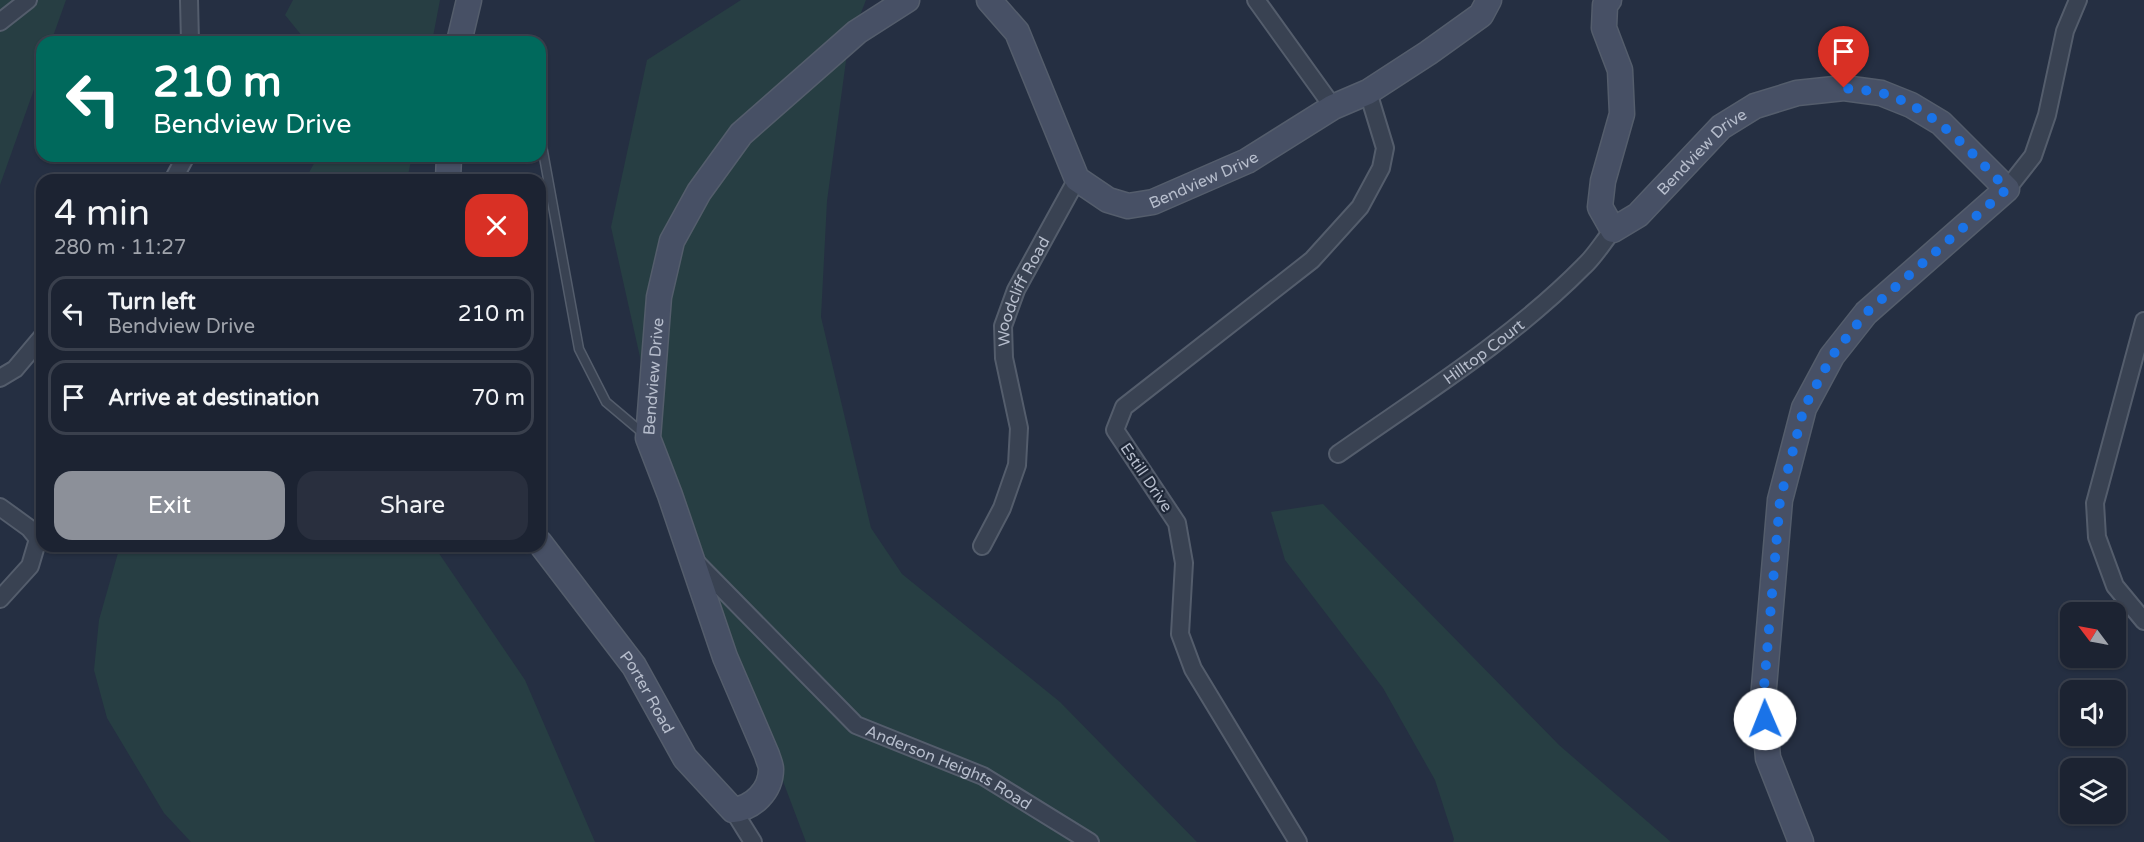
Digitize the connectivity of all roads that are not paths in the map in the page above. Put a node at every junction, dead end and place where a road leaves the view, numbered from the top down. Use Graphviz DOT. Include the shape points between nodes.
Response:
graph roads {
  1 [pos="28,0"];
  2 [pos="189,0"];
  3 [pos="469,0"];
  4 [pos="907,0"];
  5 [pos="989,0"];
  6 [pos="1257,0"];
  7 [pos="1489,0"];
  8 [pos="1609,0"];
  9 [pos="2078,0"];
  10 [pos="0,22"];
  11 [pos="189,36"];
  12 [pos="464,36"];
  13 [pos="1368,92"];
  14 [pos="1333,107"];
  15 [pos="545,162"];
  16 [pos="1077,179"];
  17 [pos="2007,189"];
  18 [pos="1613,230"];
  19 [pos="2144,321"];
  20 [pos="36,344"];
  21 [pos="0,378"];
  22 [pos="648,438"];
  23 [pos="1338,454"];
  24 [pos="0,507"];
  25 [pos="36,537"];
  26 [pos="36,546"];
  27 [pos="982,546"];
  28 [pos="546,551"];
  29 [pos="689,555"];
  30 [pos="0,599"];
  31 [pos="2144,621"];
  32 [pos="733,810"];
  33 [pos="753,842"];
  34 [pos="1090,842"];
  35 [pos="1298,842"];
  36 [pos="1801,842"];
  1 -- 10 [label="street"];
  2 -- 11 [label="street"];
  3 -- 12 [label="street"];
  4 -- 22 [label="street, Bendview Drive" via="857,32 741,134 699,192 672,241 659,297"];
  5 -- 16 [label="street" via="1017,32"];
  6 -- 14 [label="street"];
  7 -- 13 [label="street, Bendview Drive" via="1481,15"];
  8 -- 18 [label="street" via="1605,5 1604,28 1620,70 1622,114 1603,181 1600,207"];
  9 -- 17 [label="street" via="2032,156"];
  13 -- 14 [label="street, Bendview Drive"];
  13 -- 35 [label="street, Estill Drive" via="1385,148 1381,168 1360,207 1312,260 1124,407 1115,430 1178,523 1184,563 1180,634 1193,669"];
  14 -- 16 [label="street, Bendview Drive" via="1247,161 1153,202 1128,206 1108,200"];
  15 -- 22 [label="lane" via="579,349 606,402"];
  16 -- 27 [label="street, Woodcliff Road" via="1016,290 1003,326 1004,358 1019,428 1017,465 1002,508"];
  17 -- 18 [label="street, Bendview Drive" via="1941,123 1881,93 1844,88 1797,93 1755,106 1721,127 1638,215"];
  17 -- 36 [label="street" via="1866,313 1832,356 1804,408 1780,500 1763,699 1768,759"];
  18 -- 23 [label="street, Hilltop Court" via="1586,265 1525,320"];
  19 -- 31 [label="street" via="2095,503 2097,537 2115,586"];
  20 -- 21 [label="street" via="15,369"];
  22 -- 29 [label="street, Bendview Drive"];
  24 -- 25 [label="street"];
  26 -- 30 [label="street" via="30,566"];
  28 -- 32 [label="street, Porter Road" via="634,666 685,758"];
  29 -- 32 [label="street, Bendview Drive" via="725,657 771,768 765,789 755,802 745,809"];
  29 -- 34 [label="street, Anderson Heights Road" via="856,725 982,776"];
  32 -- 33 [label="street, Porter Road"];
}
